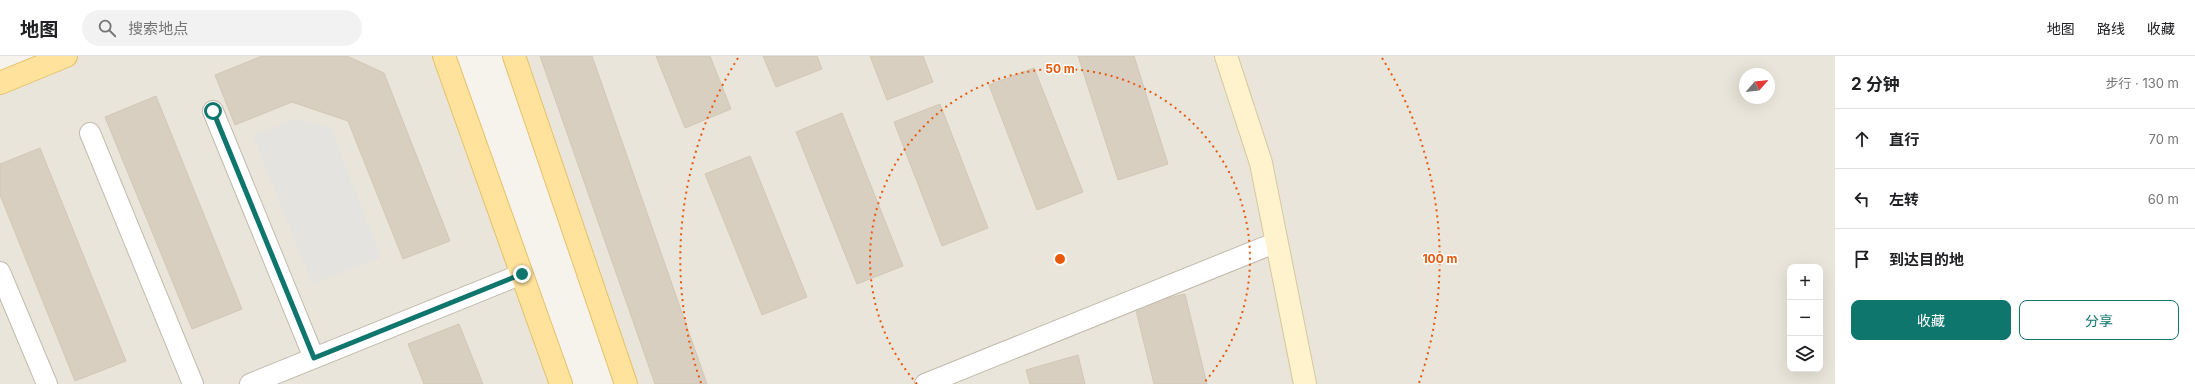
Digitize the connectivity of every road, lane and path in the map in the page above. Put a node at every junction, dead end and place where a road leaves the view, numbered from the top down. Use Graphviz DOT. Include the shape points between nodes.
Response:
graph roads {
  1 [pos="66,56"];
  2 [pos="444,56"];
  3 [pos="514,56"];
  4 [pos="1226,56"];
  5 [pos="0,83"];
  6 [pos="213,111"];
  7 [pos="90,133"];
  8 [pos="1277,242"];
  9 [pos="0,272"];
  10 [pos="522,274"];
  11 [pos="314,358"];
  12 [pos="47,384"];
  13 [pos="193,384"];
  14 [pos="250,384"];
  15 [pos="561,384"];
  16 [pos="626,384"];
  17 [pos="925,384"];
  18 [pos="1305,384"];
  1 -- 5 [label="main road"];
  2 -- 10 [label="main road"];
  3 -- 16 [label="main road"];
  4 -- 8 [label="street" via="1261,162"];
  6 -- 11 [label="street"];
  7 -- 13 [label="street"];
  8 -- 17 [label="street"];
  8 -- 18 [label="street"];
  9 -- 12 [label="street"];
  10 -- 11 [label="street"];
  10 -- 15 [label="main road"];
  11 -- 14 [label="street"];
}
